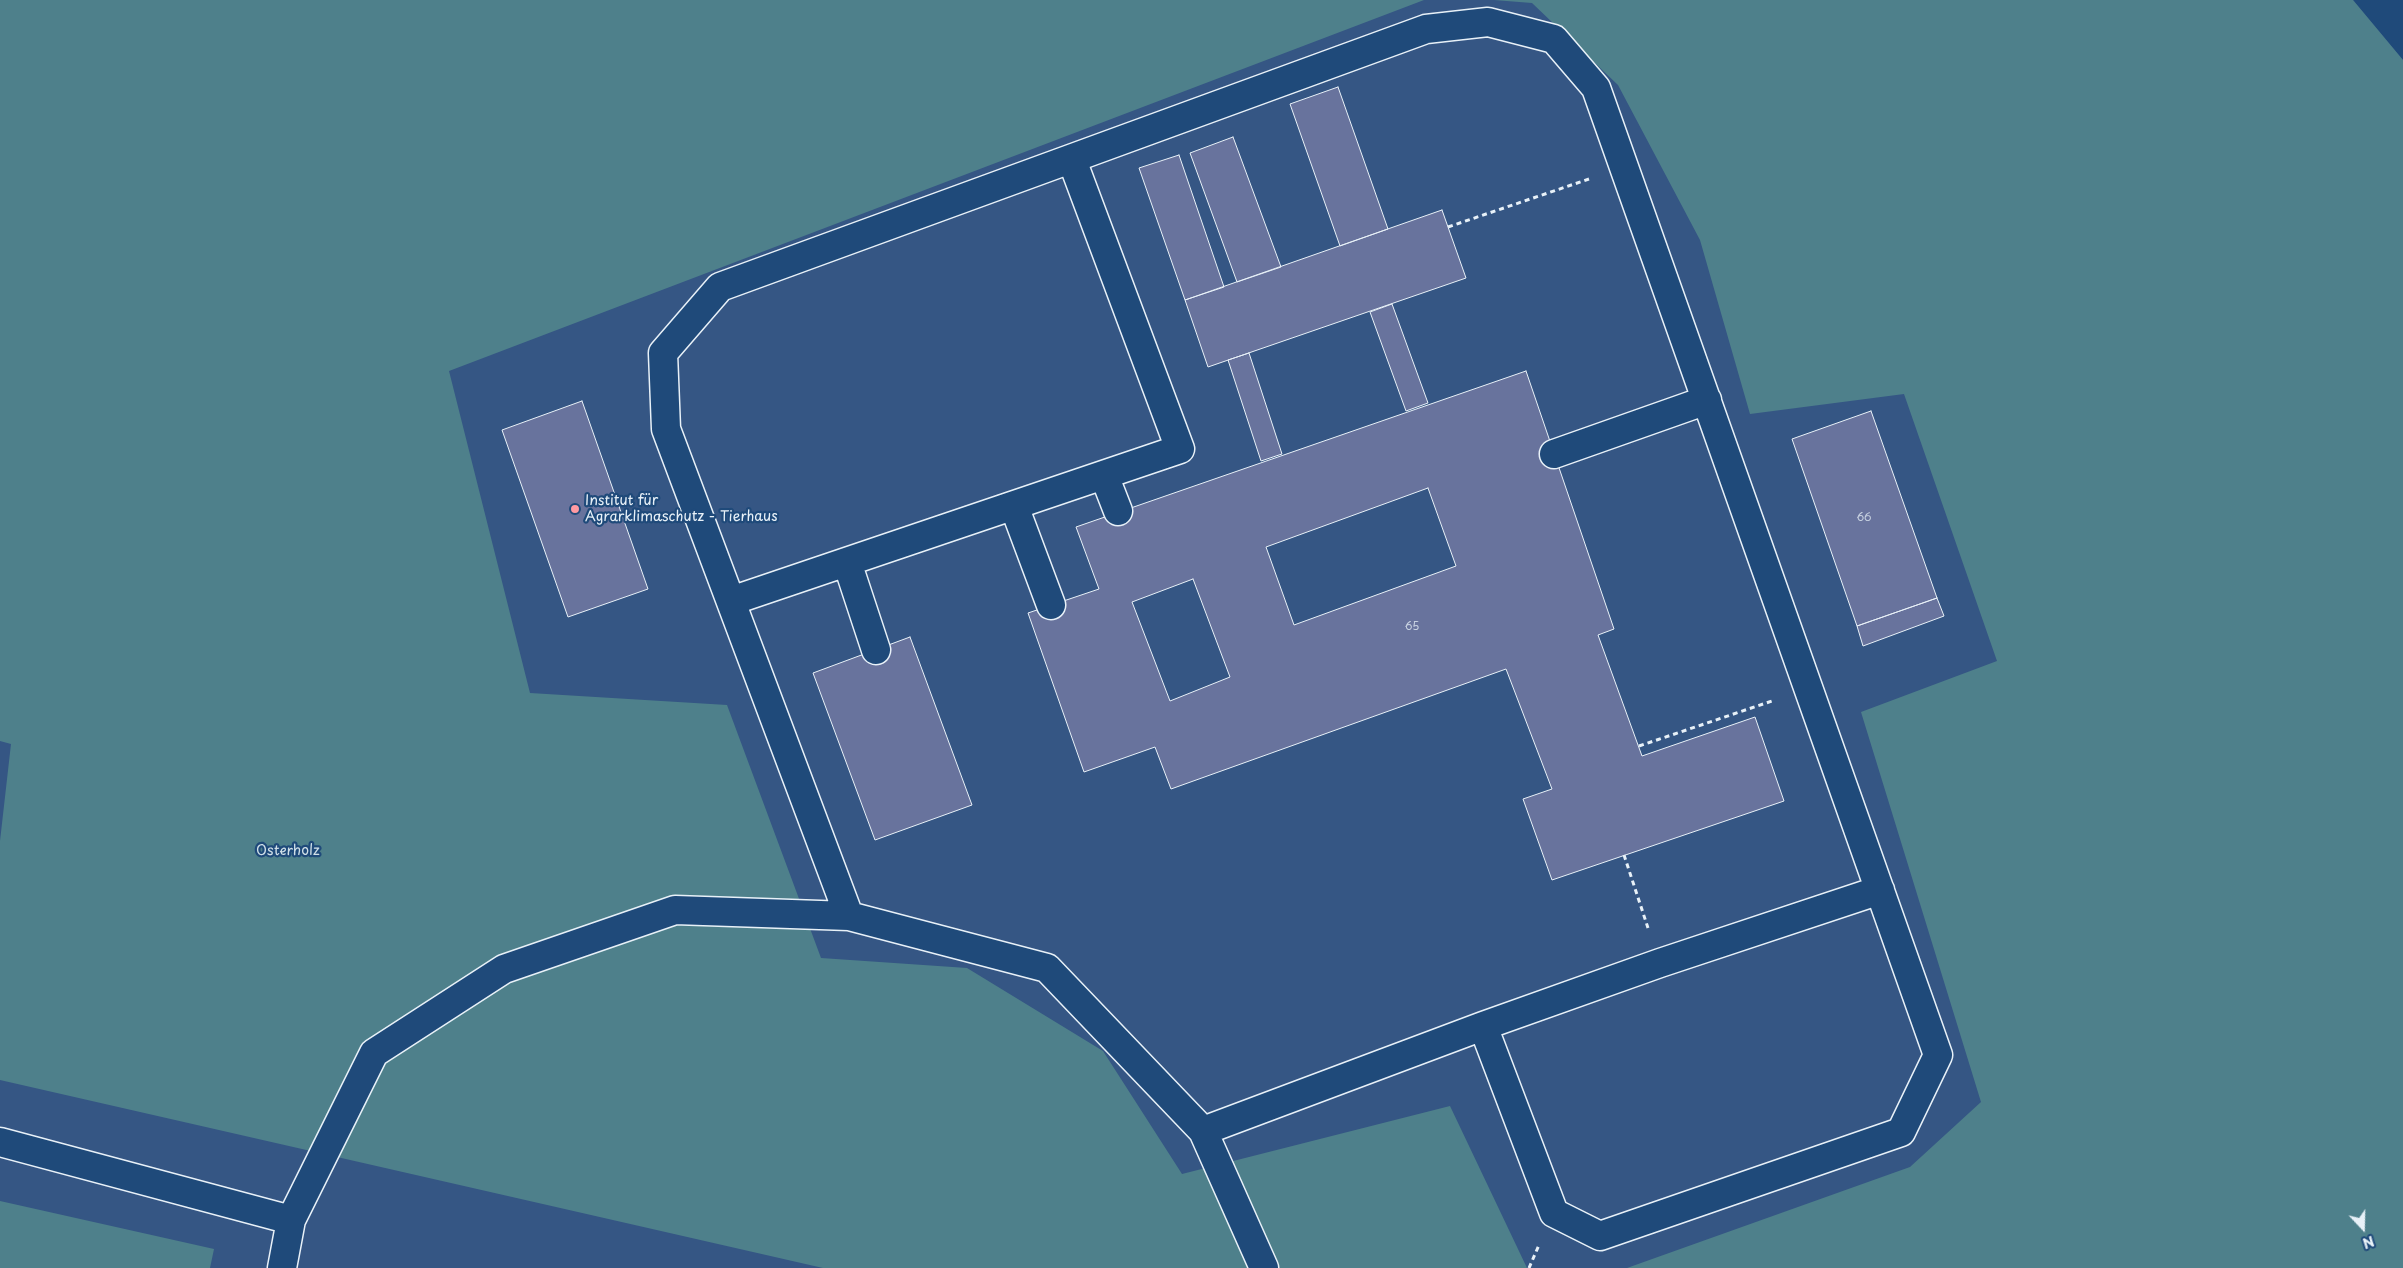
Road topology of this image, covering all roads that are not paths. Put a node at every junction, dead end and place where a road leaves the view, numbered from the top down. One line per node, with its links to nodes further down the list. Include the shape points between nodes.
1 (1072, 160): 2 (lane, via 1426,29 1488,22 1554,38 1596,88); 4 (lane, via 1180,449); 8 (lane, via 720,287 663,353 666,429)
2 (1707, 400): 3 (lane); 11 (lane)
3 (1554, 454)
4 (1104, 475): 5 (lane); 6 (lane)
5 (1014, 506): 7 (lane); 9 (lane)
6 (1118, 511)
7 (847, 562): 8 (lane); 10 (lane)
8 (731, 601): 12 (lane)
9 (1051, 605)
10 (876, 650)
11 (1880, 890): 13 (lane); 13 (lane, via 1938,1055 1901,1132 1609,1233 1600,1236 1554,1213)
12 (849, 916): 14 (lane, via 1047,968); 16 (lane, via 675,910 504,969 374,1053)
13 (1483, 1026): 14 (lane)
14 (1203, 1131): 18 (lane)
15 (0, 1142): 16 (lane)
16 (291, 1220): 17 (lane)
17 (282, 1268)
18 (1264, 1268)

